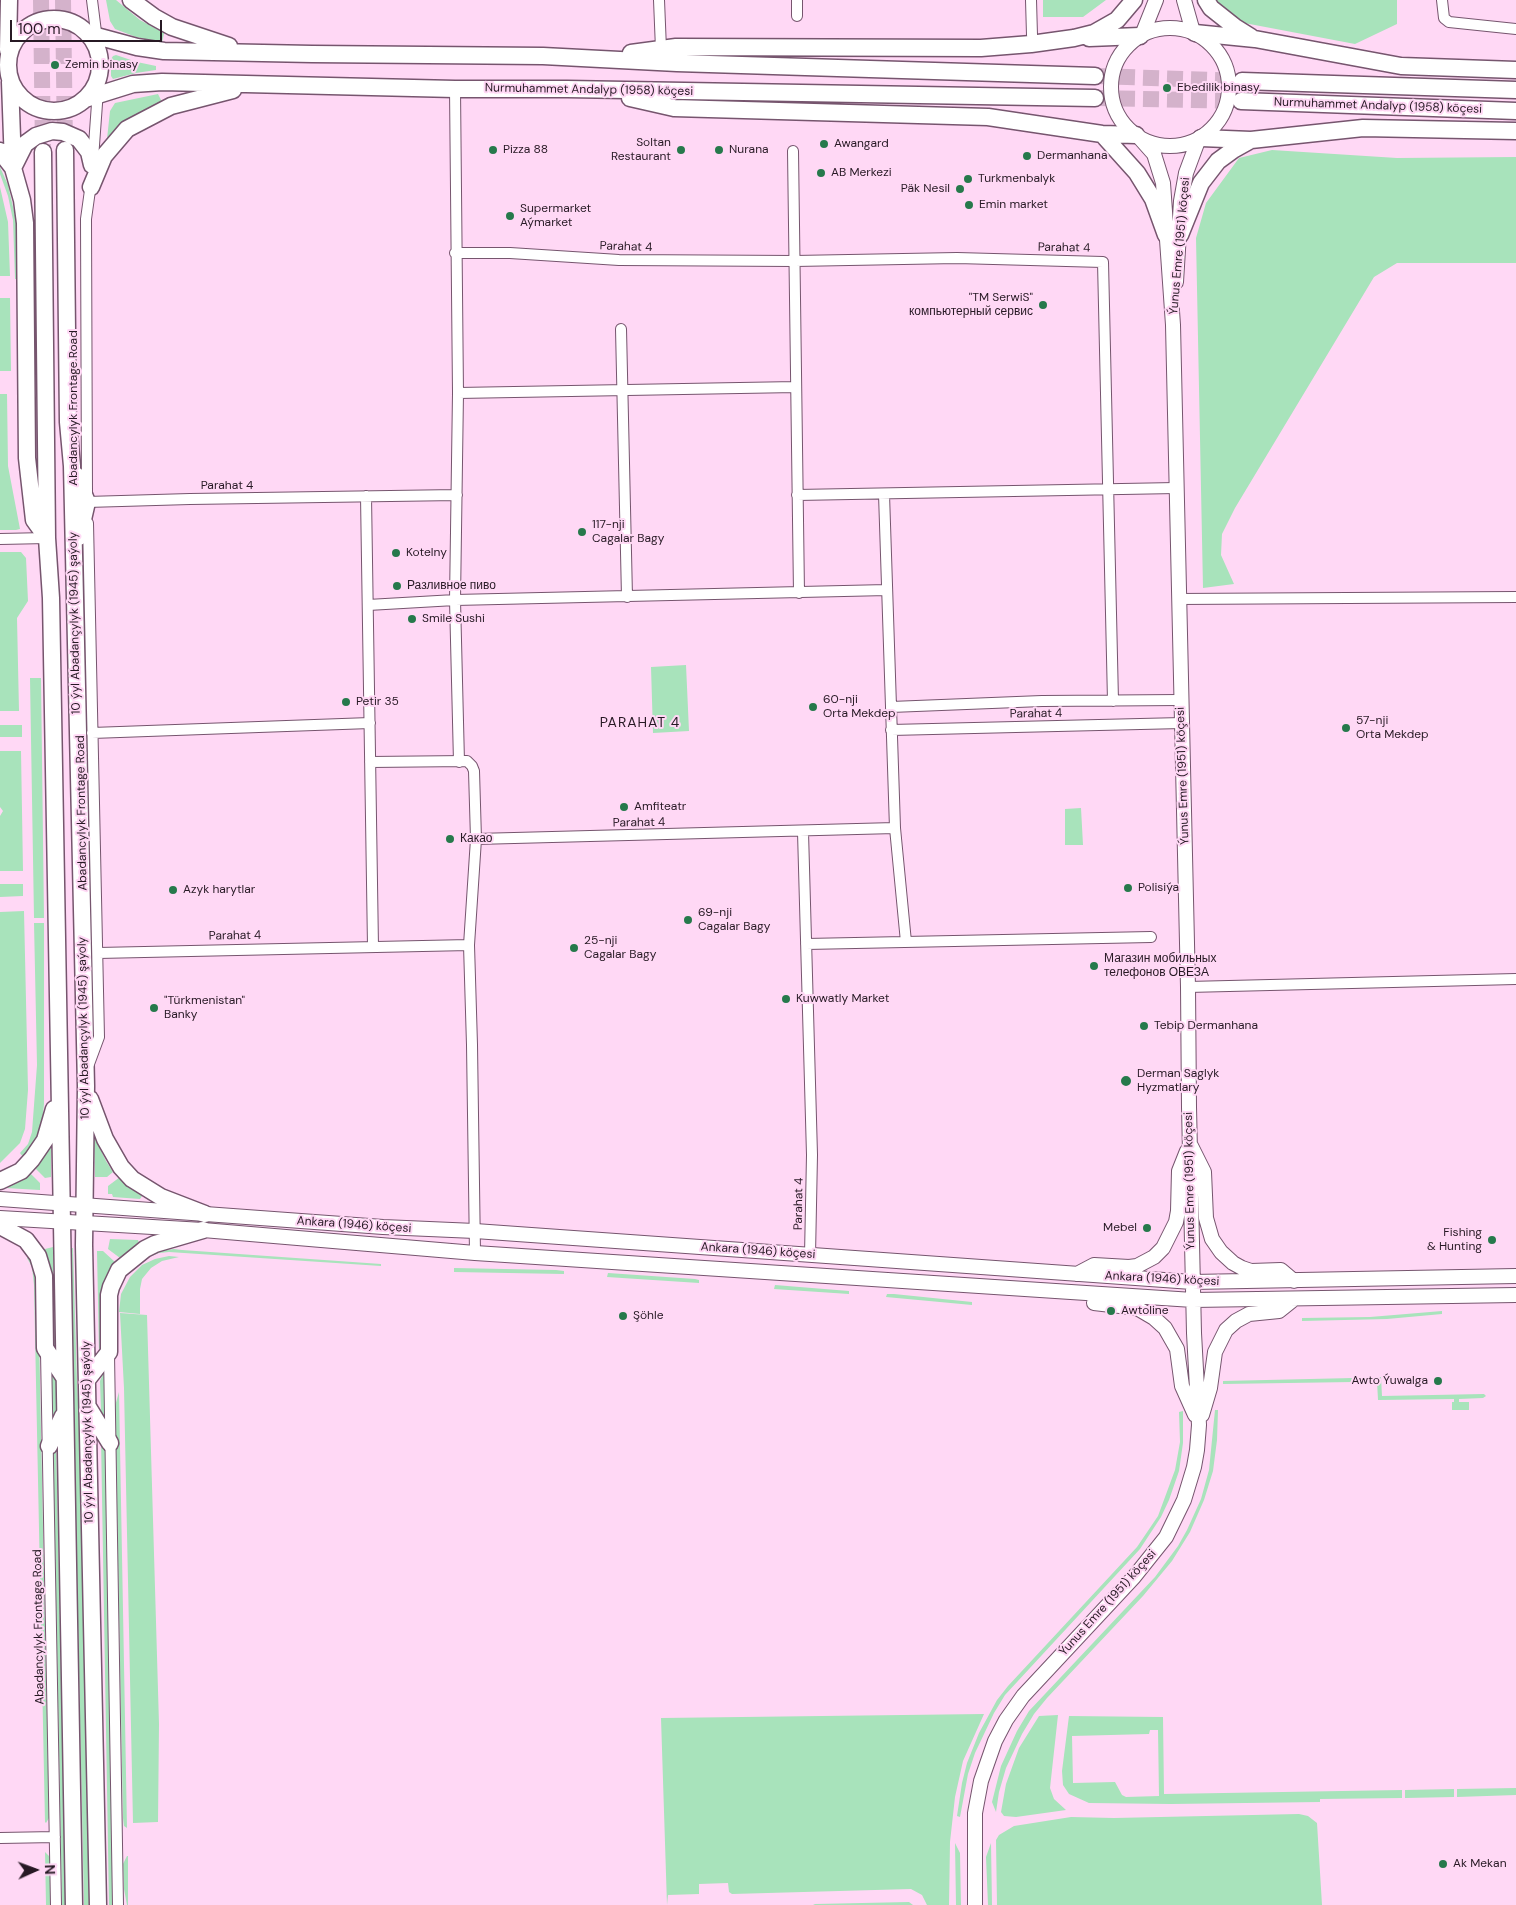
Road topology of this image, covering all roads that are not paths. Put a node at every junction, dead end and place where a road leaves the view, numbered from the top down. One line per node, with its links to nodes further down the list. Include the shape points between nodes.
1 (9, 0): 14 (main road)
2 (92, 0): 16 (street)
3 (131, 0): 22 (main road, via 172,27)
4 (659, 0): 21 (street)
5 (797, 0): 12 (street)
6 (1031, 0): 17 (street)
7 (1134, 0): 19 (main road, via 1117,20 1094,33)
8 (1156, 0): 18 (main road)
9 (1184, 0): 15 (main road)
10 (1206, 0): 20 (main road, via 1235,27)
11 (1442, 0): 13 (street, via 1444,18 1449,22)
12 (797, 16)
13 (1516, 28)
14 (11, 33): 16 (main road, via 36,21 57,18 78,25); 31 (main road, via 14,40 8,53 7,68)
15 (1194, 33): 18 (main road, via 1163,28); 20 (main road); 39 (main road, via 1210,43 1228,74 1229,92 1224,110 1215,126)
16 (93, 35): 22 (main road, via 164,51); 32 (main road, via 99,56 99,76)
17 (1032, 36)
18 (1141, 36): 19 (main road); 38 (main road, via 1120,57 1112,84 1114,104 1122,121)
19 (1074, 38): 21 (main road, via 981,48)
20 (1255, 39): 24 (main road, via 1401,66)
21 (661, 49): 23 (main road)
22 (253, 52): 23 (main road)
23 (594, 59): 25 (main road)
24 (1516, 70)
25 (1095, 76)
26 (1242, 81): 30 (main road, Nurmuhammet Andalyp (1958) köçesi)
27 (250, 85): 28 (main road, Nurmuhammet Andalyp (1958) köçesi); 32 (main road, Nurmuhammet Andalyp (1958) köçesi, via 133,84); 47 (main road, via 171,106 127,128 104,156)
28 (455, 89): 29 (main road, Nurmuhammet Andalyp (1958) köçesi); 49 (street)
29 (591, 90): 33 (main road, Nurmuhammet Andalyp (1958) köçesi); 37 (main road, via 674,108 988,117)
30 (1516, 90)
31 (11, 93): 32 (main road, via 43,110 58,111 72,108); 46 (main road)
32 (92, 97): 45 (street)
33 (1095, 98)
34 (1241, 101): 35 (main road, Nurmuhammet Andalyp (1958) köçesi)
35 (1516, 111)
36 (1516, 131): 40 (main road, via 1363,128)
37 (1102, 134): 38 (main road); 48 (main road, via 1145,186)
38 (1137, 135): 39 (main road, via 1168,145); 48 (main road, Ýunus Emre (1951) köçesi, via 1154,154)
39 (1200, 138): 40 (main road); 48 (main road, Ýunus Emre (1951) köçesi, via 1186,173)
40 (1251, 140): 48 (main road, via 1218,161)
41 (0, 150): 46 (main road)
42 (65, 150): 55 (main road, 10 ýyl Abadançylyk (1945) şaýoly, via 68,422)
43 (793, 150): 50 (street)
44 (43, 152): 63 (main road, 10 ýyl Abadançylyk (1945) şaýoly)
45 (92, 165): 46 (main road, via 90,152 79,139 52,131 25,144); 47 (street)
46 (14, 168): 63 (main road, via 25,223 27,458 34,520)
47 (90, 187): 62 (street, Abadancylyk Frontage Road, via 86,219)
48 (1173, 235): 56 (main road, Ýunus Emre (1951) köçesi)
49 (455, 253): 50 (street, Parahat 4, via 620,260); 54 (street)
50 (795, 261): 52 (street); 57 (street, Parahat 4, via 957,258 1103,262)
51 (621, 329): 53 (street)
52 (796, 387): 53 (street); 60 (street)
53 (622, 391): 54 (street); 68 (street)
54 (458, 393): 59 (street)
55 (72, 466): 62 (main road); 65 (main road, 10 ýyl Abadançylyk (1945) şaýoly)
56 (1176, 488): 57 (street); 70 (main road, Ýunus Emre (1951) köçesi)
57 (1109, 490): 58 (street); 74 (street)
58 (884, 494): 60 (street); 66 (street)
59 (457, 495): 61 (street, Parahat 4); 71 (street)
60 (797, 495): 67 (street)
61 (366, 496): 62 (street, Parahat 4); 72 (street)
62 (87, 502): 65 (main road); 79 (street, Abadancylyk Frontage Road)
63 (47, 538): 64 (street); 94 (main road, 10 ýyl Abadançylyk (1945) şaýoly, via 51,608)
64 (0, 539)
65 (73, 561): 93 (main road, 10 ýyl Abadançylyk (1945) şaýoly)
66 (887, 590): 67 (street); 75 (street)
67 (798, 593): 68 (street)
68 (627, 597): 71 (street)
69 (1516, 597): 70 (street)
70 (1178, 599): 73 (main road, Ýunus Emre (1951) köçesi)
71 (455, 600): 72 (street); 81 (street)
72 (368, 605): 77 (street)
73 (1181, 700): 74 (street, Parahat 4); 76 (main road, Ýunus Emre (1951) köçesi)
74 (1113, 701): 75 (street, Parahat 4)
75 (891, 707): 78 (street)
76 (1182, 722): 78 (street, Parahat 4); 92 (main road, Ýunus Emre (1951) köçesi)
77 (370, 723): 79 (street); 80 (street)
78 (891, 730): 82 (street)
79 (92, 733): 90 (street, Abadancylyk Frontage Road)
80 (370, 762): 81 (street); 89 (street)
81 (458, 762): 84 (street, via 470,763 474,771)
82 (895, 828): 83 (street, Parahat 4); 86 (street)
83 (803, 832): 84 (street, Parahat 4); 87 (street, Parahat 4)
84 (476, 839): 88 (street)
85 (1151, 937): 86 (street)
86 (906, 942): 87 (street)
87 (806, 944): 107 (street, Parahat 4, via 812,1155)
88 (469, 945): 89 (street, Parahat 4); 105 (street)
89 (373, 947): 90 (street, Parahat 4)
90 (98, 953): 93 (street, Abadancylyk Frontage Road, via 99,1037)
91 (1516, 979): 92 (street)
92 (1188, 987): 95 (main road, Ýunus Emre (1951) köçesi)
93 (85, 1080): 99 (main road, 10 ýyl Abadançylyk (1945) şaýoly); 102 (main road, via 105,1139 121,1167 132,1179)
94 (58, 1092): 96 (main road, via 45,1140 38,1152 21,1171); 98 (main road, 10 ýyl Abadançylyk (1945) şaýoly)
95 (1190, 1143): 108 (main road, via 1179,1171 1176,1222 1163,1248 1136,1266 1094,1266); 110 (main road, via 1204,1172 1206,1218 1212,1239 1221,1252 1242,1268 1251,1271 1281,1270); 111 (main road, Ýunus Emre (1951) köçesi)
96 (0, 1181)
97 (0, 1199): 98 (main road, Ankara (1946) köçesi)
98 (61, 1203): 99 (main road, Ankara (1946) köçesi); 101 (main road, 10 ýyl Abadançylyk (1945) şaýoly)
99 (85, 1204): 102 (main road, Ankara (1946) köçesi); 103 (main road, 10 ýyl Abadançylyk (1945) şaýoly)
100 (0, 1218): 101 (main road, Ankara (1946) köçesi)
101 (61, 1221): 103 (main road, Ankara (1946) köçesi); 118 (main road, 10 ýyl Abadançylyk (1945) şaýoly)
102 (204, 1222): 103 (main road, Ankara (1946) köçesi); 105 (main road, Ankara (1946) köçesi); 106 (main road, Ankara (1946) köçesi); 117 (main road, via 145,1248 119,1270 109,1295)
103 (85, 1223): 119 (main road, 10 ýyl Abadançylyk (1945) şaýoly)
104 (0, 1226): 116 (main road, via 26,1240 41,1263)
105 (475, 1231): 106 (street); 107 (main road, Ankara (1946) köçesi)
106 (474, 1253): 112 (main road, Ankara (1946) köçesi)
107 (810, 1255): 108 (main road, Ankara (1946) köçesi)
108 (1076, 1274): 111 (main road, Ankara (1946) köçesi)
109 (1516, 1276): 110 (main road, Ankara (1946) köçesi)
110 (1294, 1280): 111 (main road, Ankara (1946) köçesi)
111 (1192, 1282): 114 (main road, Ýunus Emre (1951) köçesi)
112 (1075, 1292): 114 (main road, Ankara (1946) köçesi); 122 (main road, via 1092,1303 1137,1308 1164,1328 1177,1350 1182,1386)
113 (1516, 1295): 115 (main road, Ankara (1946) köçesi)
114 (1193, 1300): 115 (main road, Ankara (1946) köçesi); 122 (main road, Ýunus Emre (1951) köçesi)
115 (1294, 1300): 122 (main road, via 1279,1311 1249,1314 1226,1330 1215,1352 1210,1388)
116 (46, 1348): 118 (main road); 124 (street, Abadancylyk Frontage Road)
117 (109, 1352): 119 (main road); 123 (street)
118 (64, 1377): 121 (main road, 10 ýyl Abadançylyk (1945) şaýoly)
119 (87, 1380): 120 (main road, 10 ýyl Abadançylyk (1945) şaýoly)
120 (88, 1407): 123 (main road); 129 (main road, 10 ýyl Abadançylyk (1945) şaýoly)
121 (65, 1411): 124 (main road); 128 (main road, 10 ýyl Abadançylyk (1945) şaýoly)
122 (1199, 1425): 131 (main road, Ýunus Emre (1951) köçesi, via 1190,1483 1166,1537 1134,1577 1023,1696 995,1740 975,1813)
123 (110, 1443): 130 (street)
124 (48, 1446): 125 (street, Abadancylyk Frontage Road)
125 (55, 1837): 126 (street); 127 (street, Abadancylyk Frontage Road)
126 (0, 1838)
127 (56, 1905)
128 (74, 1905)
129 (98, 1905)
130 (118, 1905)
131 (975, 1905)

